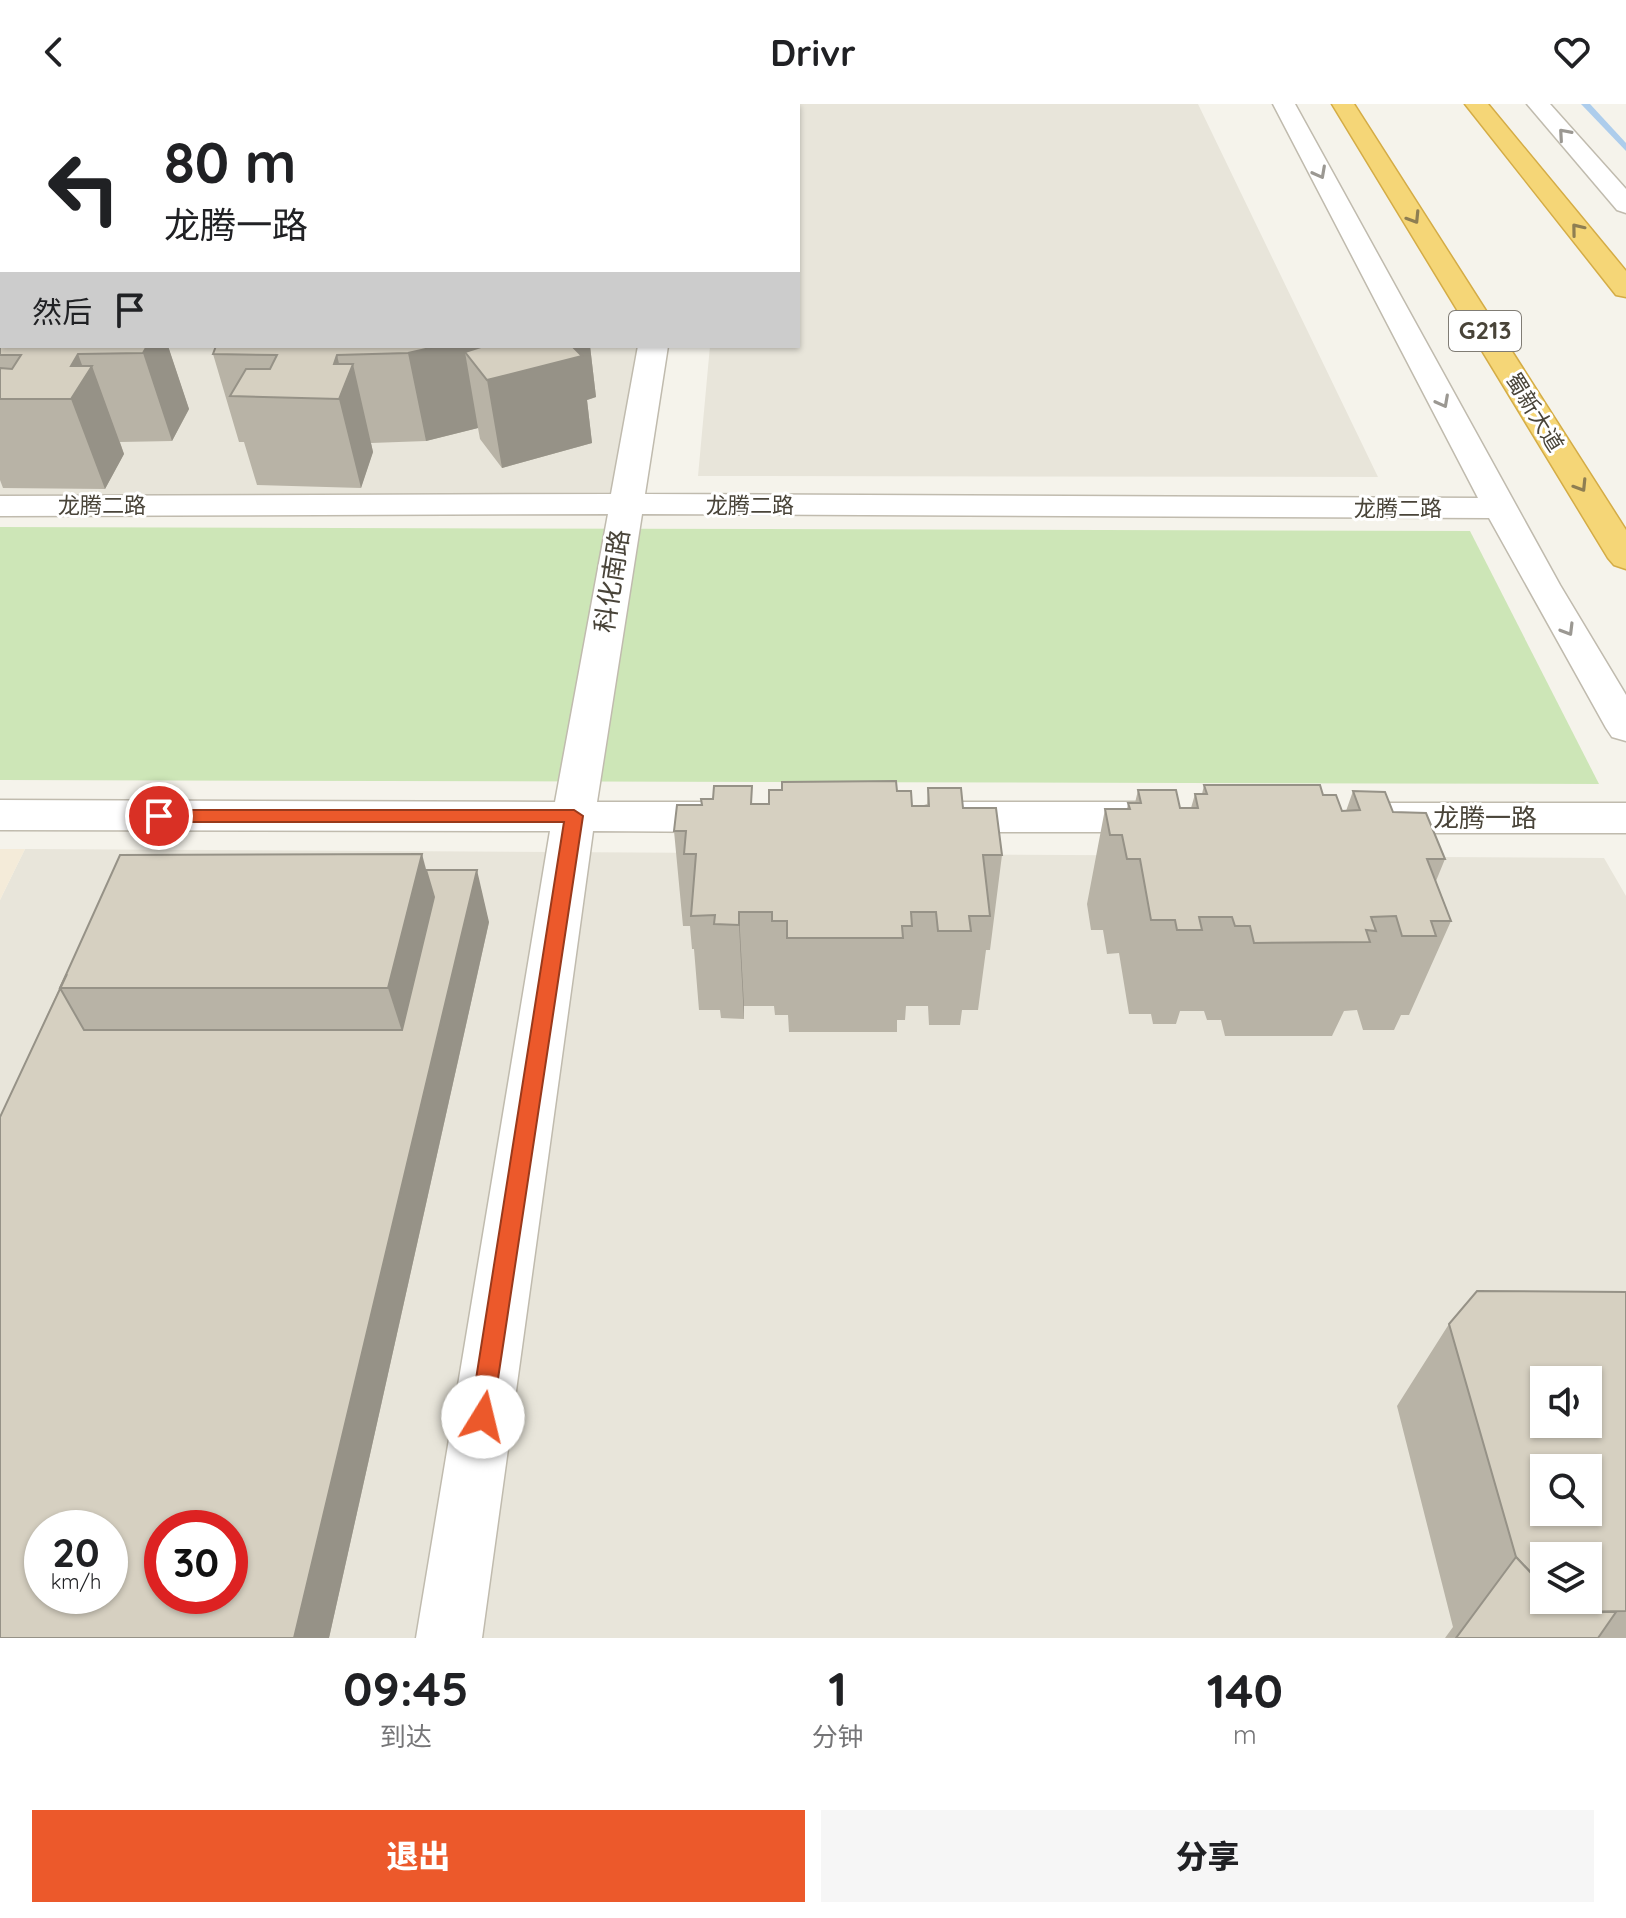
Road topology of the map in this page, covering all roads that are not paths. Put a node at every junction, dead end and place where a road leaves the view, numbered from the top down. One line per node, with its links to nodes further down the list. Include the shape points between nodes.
1 (1284, 104): 10 (street, one-way to 10)
2 (1343, 104): 11 (highway, 蜀新大道 / G213, one-way to 11)
3 (1476, 104): 6 (highway, one-way to 3)
4 (1538, 104): 5 (street, one-way to 4)
5 (1626, 205)
6 (1626, 289)
7 (653, 348): 8 (street, 科化南路)
8 (625, 504): 9 (street, 龙腾二路); 10 (street, 龙腾二路); 14 (street, 科化南路)
9 (0, 506)
10 (1501, 508): 12 (street, one-way to 12)
11 (1626, 558)
12 (1626, 728)
13 (0, 815): 14 (street)
14 (574, 816): 15 (street); 20 (street, 科化南路)
15 (765, 817)
16 (893, 817): 17 (street)
17 (1196, 817)
18 (1339, 817): 19 (street, 龙腾一路)
19 (1626, 818)
20 (449, 1638)

